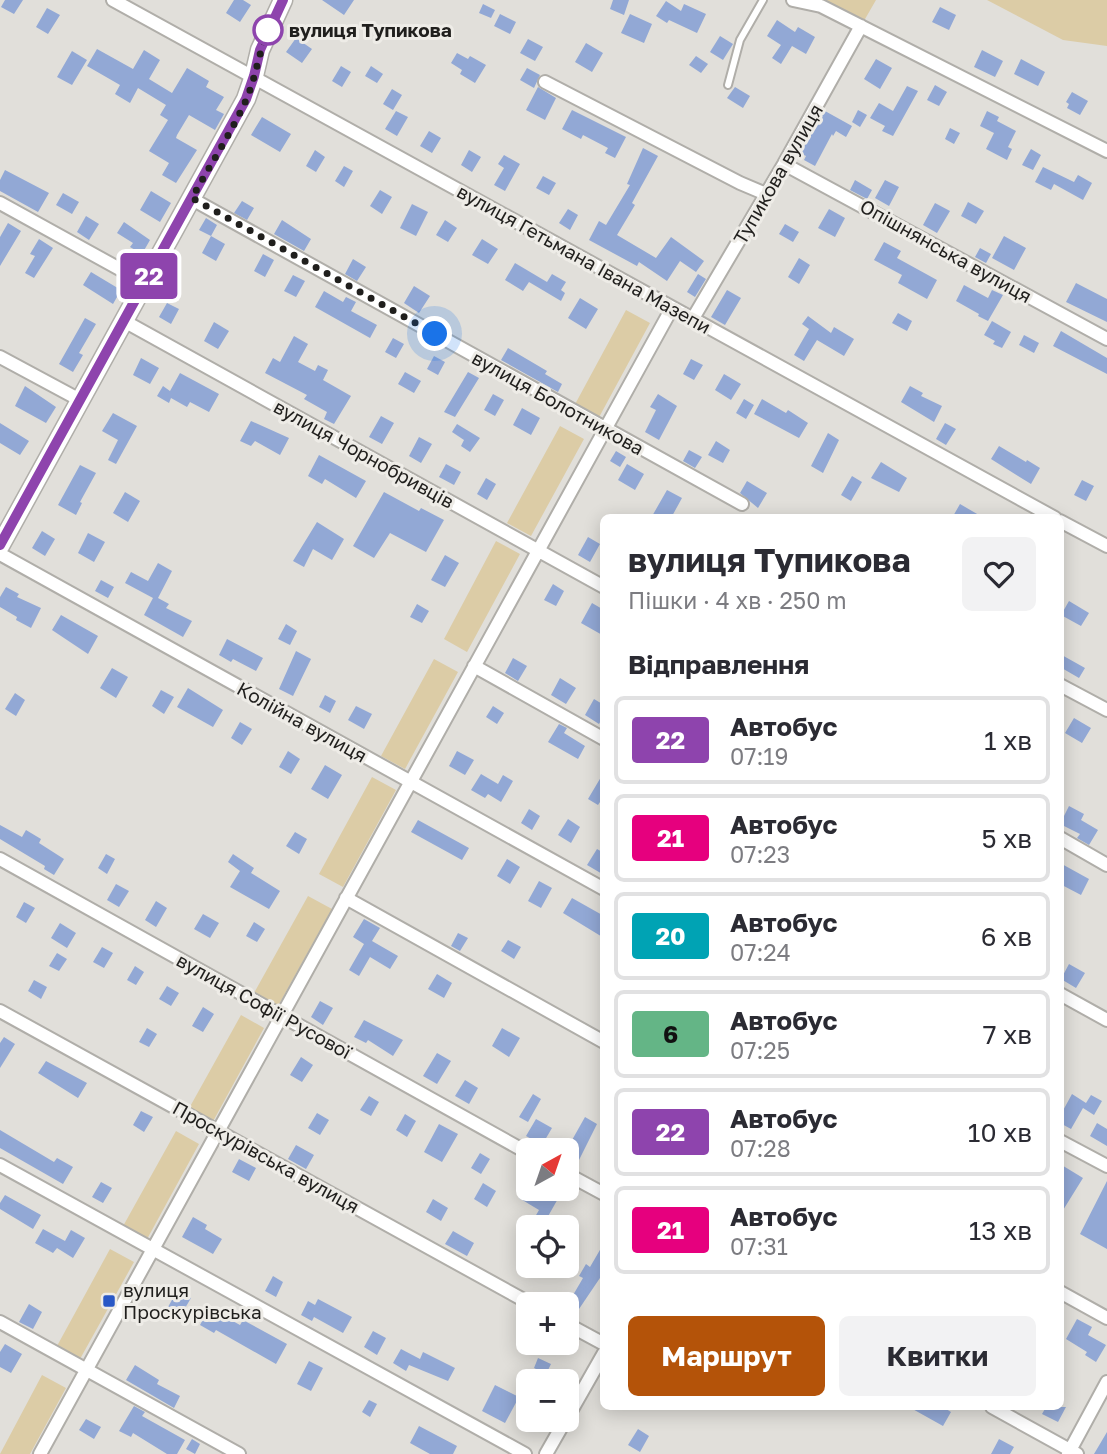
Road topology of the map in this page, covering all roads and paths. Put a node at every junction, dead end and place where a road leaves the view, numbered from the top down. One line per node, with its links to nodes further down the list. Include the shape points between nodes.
1 (113, 0): 7 (street, вулиця Гетьмана Івана Мазепи)
2 (283, 0): 7 (street, via 260,50)
3 (763, 0): 9 (lane, via 740,40)
4 (793, 0): 5 (street)
5 (823, 3): 6 (street)
6 (861, 26): 10 (street); 11 (street, Тупикова вулиця)
7 (254, 76): 13 (street); 16 (street, вулиця Гетьмана Івана Мазепи)
8 (545, 82): 12 (street)
9 (728, 85)
10 (1107, 151)
11 (784, 164): 12 (street, Тупикова вулиця); 19 (street, Опішнянська вулиця)
12 (766, 194): 17 (street, Тупикова вулиця)
13 (192, 198): 15 (street); 22 (street, вулиця Болотникова)
14 (0, 203): 15 (street)
15 (145, 283): 18 (street)
16 (672, 308): 17 (street, вулиця Гетьмана Івана Мазепи); 22 (street)
17 (692, 320): 24 (street, вулиця Гетьмана Івана Мазепи)
18 (124, 321): 21 (street); 28 (street, вулиця Чорнобривців)
19 (1107, 339)
20 (0, 357): 21 (street)
21 (80, 400): 26 (street)
22 (605, 429): 23 (street, вулиця Болотникова); 28 (street)
23 (742, 504)
24 (1044, 514)
25 (1064, 525): 27 (street, вулиця Гетьмана Івана Мазепи)
26 (0, 546)
27 (1107, 546)
28 (538, 551): 30 (street, вулиця Чорнобривців); 31 (street)
29 (0, 554): 35 (street, Колійна вулиця)
30 (600, 585)
31 (474, 666): 34 (street); 35 (street)
32 (1064, 687): 33 (street)
33 (1107, 710)
34 (600, 737)
35 (410, 782): 39 (street, Колійна вулиця); 40 (street)
36 (1064, 840): 38 (street)
37 (0, 859): 43 (street, вулиця Софії Русової)
38 (1107, 864)
39 (600, 887)
40 (346, 898): 43 (street); 45 (street)
41 (1064, 995): 44 (street)
42 (0, 1011): 46 (street, Проскурівська вулиця)
43 (281, 1016): 46 (street); 48 (street, вулиця Софії Русової)
44 (1107, 1020)
45 (600, 1040)
46 (218, 1131): 53 (street); 55 (street, Проскурівська вулиця)
47 (1064, 1143): 50 (street)
48 (516, 1146)
49 (0, 1165): 53 (street)
50 (1107, 1166)
51 (579, 1180): 52 (street)
52 (600, 1192)
53 (152, 1250): 61 (street); 69 (street)
54 (1064, 1295): 56 (street)
55 (516, 1296)
56 (1107, 1318)
57 (0, 1322): 61 (street)
58 (579, 1330): 59 (street)
59 (600, 1342)
60 (600, 1360): 63 (street)
61 (86, 1370): 67 (street); 68 (street)
62 (1107, 1382): 66 (street)
63 (579, 1398)
64 (997, 1410): 66 (street)
65 (560, 1432): 70 (street)
66 (1072, 1453)
67 (40, 1454)
68 (239, 1454)
69 (525, 1454)
70 (547, 1454)

